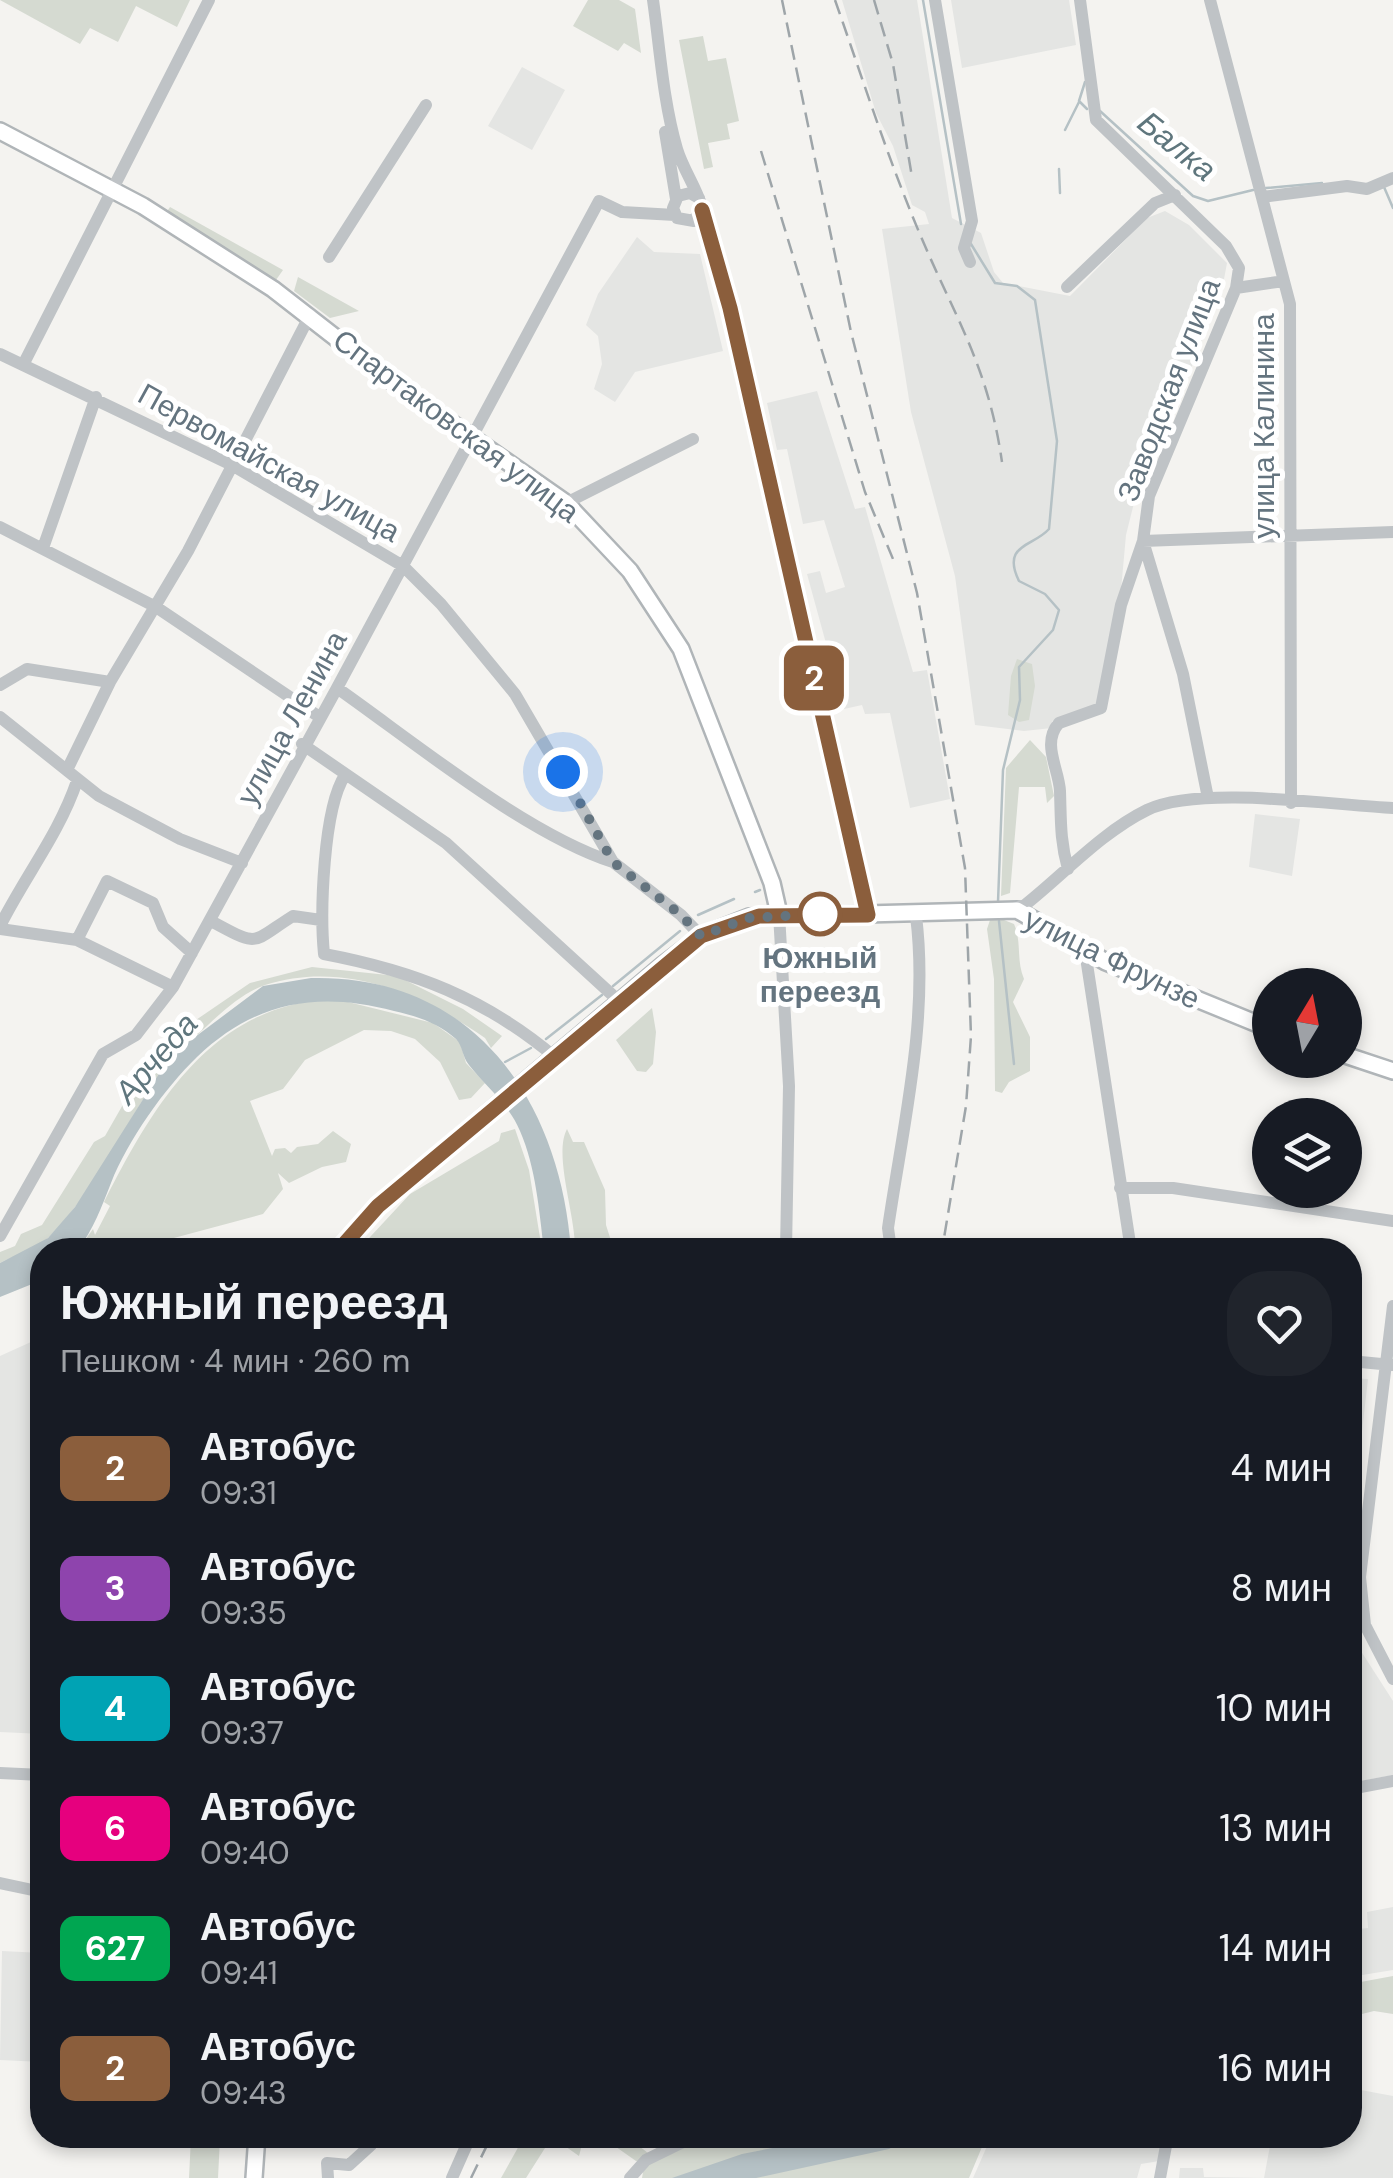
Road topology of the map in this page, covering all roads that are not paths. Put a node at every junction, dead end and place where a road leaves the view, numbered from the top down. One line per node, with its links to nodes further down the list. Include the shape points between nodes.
1 (209, 0): 9 (street)
2 (652, 0): 12 (street); 13 (street, via 676,146)
3 (935, 0): 17 (street, via 972,221 964,254)
4 (1080, 0): 10 (street, Заводская улица, via 1096,120)
5 (1210, 0): 11 (street, улица Калинина)
6 (426, 106): 16 (street)
7 (0, 131): 9 (main road, Спартаковская улица)
8 (1390, 178): 11 (street, via 1367,189)
9 (113, 189): 21 (main road, Спартаковская улица); 23 (street)
10 (1175, 196): 19 (street, via 1155,202); 20 (street, Заводская улица, via 1235,259)
11 (1262, 197): 18 (street, улица Калинина)
12 (676, 198): 13 (street, via 686,192); 14 (street)
13 (701, 204): 14 (street, via 698,218); 15 (street)
14 (681, 219): 15 (street); 25 (street, улица Ленина, via 622,212 599,201)
15 (714, 243): 52 (street)
16 (328, 257)
17 (970, 262)
18 (1284, 281): 20 (street); 31 (street, улица Калинина, via 1292,327)
19 (1067, 287)
20 (1236, 288): 32 (street, Заводская улица, via 1149,496)
21 (310, 315): 25 (main road, Спартаковская улица); 27 (street)
22 (0, 354): 23 (street, Первомайская улица)
23 (23, 365): 24 (street, Первомайская улица)
24 (96, 397): 27 (street, Первомайская улица); 33 (street)
25 (473, 435): 28 (main road, Спартаковская улица); 34 (street, улица Ленина)
26 (694, 440): 28 (street)
27 (232, 466): 34 (street, Первомайская улица); 35 (street)
28 (566, 503): 51 (main road, Спартаковская улица, via 630,570 681,650)
29 (0, 526): 33 (street)
30 (1393, 532): 31 (street)
31 (1290, 539): 32 (street); 45 (street, улица Калинина)
32 (1143, 540): 44 (street, Заводская улица, via 1183,674); 49 (street, via 1121,605 1101,708 1059,723 1051,737 1060,787 1058,837)
33 (43, 548): 35 (street)
34 (402, 566): 38 (street, улица Ленина); 47 (street, Первомайская улица, via 515,694)
35 (156, 607): 36 (street); 39 (street)
36 (110, 682): 37 (street, via 28,669); 42 (street)
37 (0, 686)
38 (337, 688): 39 (street, улица Ленина); 47 (street, via 524,816)
39 (318, 716): 41 (street, улица Ленина)
40 (0, 717): 42 (street)
41 (302, 744): 43 (street); 48 (street, улица Ленина)
42 (72, 775): 48 (street, via 169,834); 56 (street, via 49,845)
43 (344, 775): 54 (street, via 333,801); 62 (street, via 446,843)
44 (1208, 798): 45 (street); 49 (street, via 1148,810)
45 (1291, 803): 46 (street)
46 (1393, 808)
47 (613, 862): 57 (street, Первомайская улица)
48 (242, 863): 55 (street, улица Ленина)
49 (1068, 869): 50 (street)
50 (1011, 910): 53 (main road); 59 (main road, улица Фрунзе)
51 (779, 914): 52 (main road); 57 (main road, via 739,920); 71 (street, via 789,1086)
52 (868, 915): 53 (main road)
53 (916, 916): 72 (street, via 922,963)
54 (321, 920): 55 (street, via 293,916 270,936 252,940); 65 (street, via 324,954 442,986 504,1014)
55 (211, 921): 60 (street, улица Ленина)
56 (0, 928): 58 (street)
57 (701, 936): 62 (main road)
58 (77, 940): 60 (street, via 106,881 153,903 163,927); 61 (street)
59 (1086, 951): 63 (main road, улица Фрунзе); 67 (street)
60 (192, 953): 61 (street, улица Ленина)
61 (173, 986): 69 (street, улица Ленина, via 136,1035 103,1054)
62 (620, 1002): 65 (main road)
63 (1252, 1021)
64 (1362, 1061): 66 (main road)
65 (550, 1063): 70 (main road, via 378,1206)
66 (1393, 1071)
67 (1120, 1188): 68 (street, via 1173,1188); 73 (street)
68 (1393, 1221)
69 (0, 1236)
70 (350, 1238)
71 (786, 1238)
72 (889, 1238)
73 (1129, 1238)
74 (1393, 1306): 76 (street)
75 (1362, 1362): 76 (street)
76 (1389, 1364): 77 (street)
77 (1362, 1551)
78 (1362, 1612): 79 (street)
79 (1393, 1679)
80 (0, 1773): 81 (street)
81 (30, 1774)
82 (1393, 1782): 83 (street)
83 (1362, 1787)
84 (0, 1883): 85 (street)
85 (30, 1889)
86 (255, 2148): 91 (main road)
87 (369, 2148): 92 (street, via 349,2166 328,2164)
88 (465, 2148): 93 (street)
89 (670, 2148): 94 (street)
90 (1166, 2148): 95 (street)
91 (254, 2178)
92 (328, 2178)
93 (452, 2178)
94 (630, 2178)
95 (1160, 2178)

